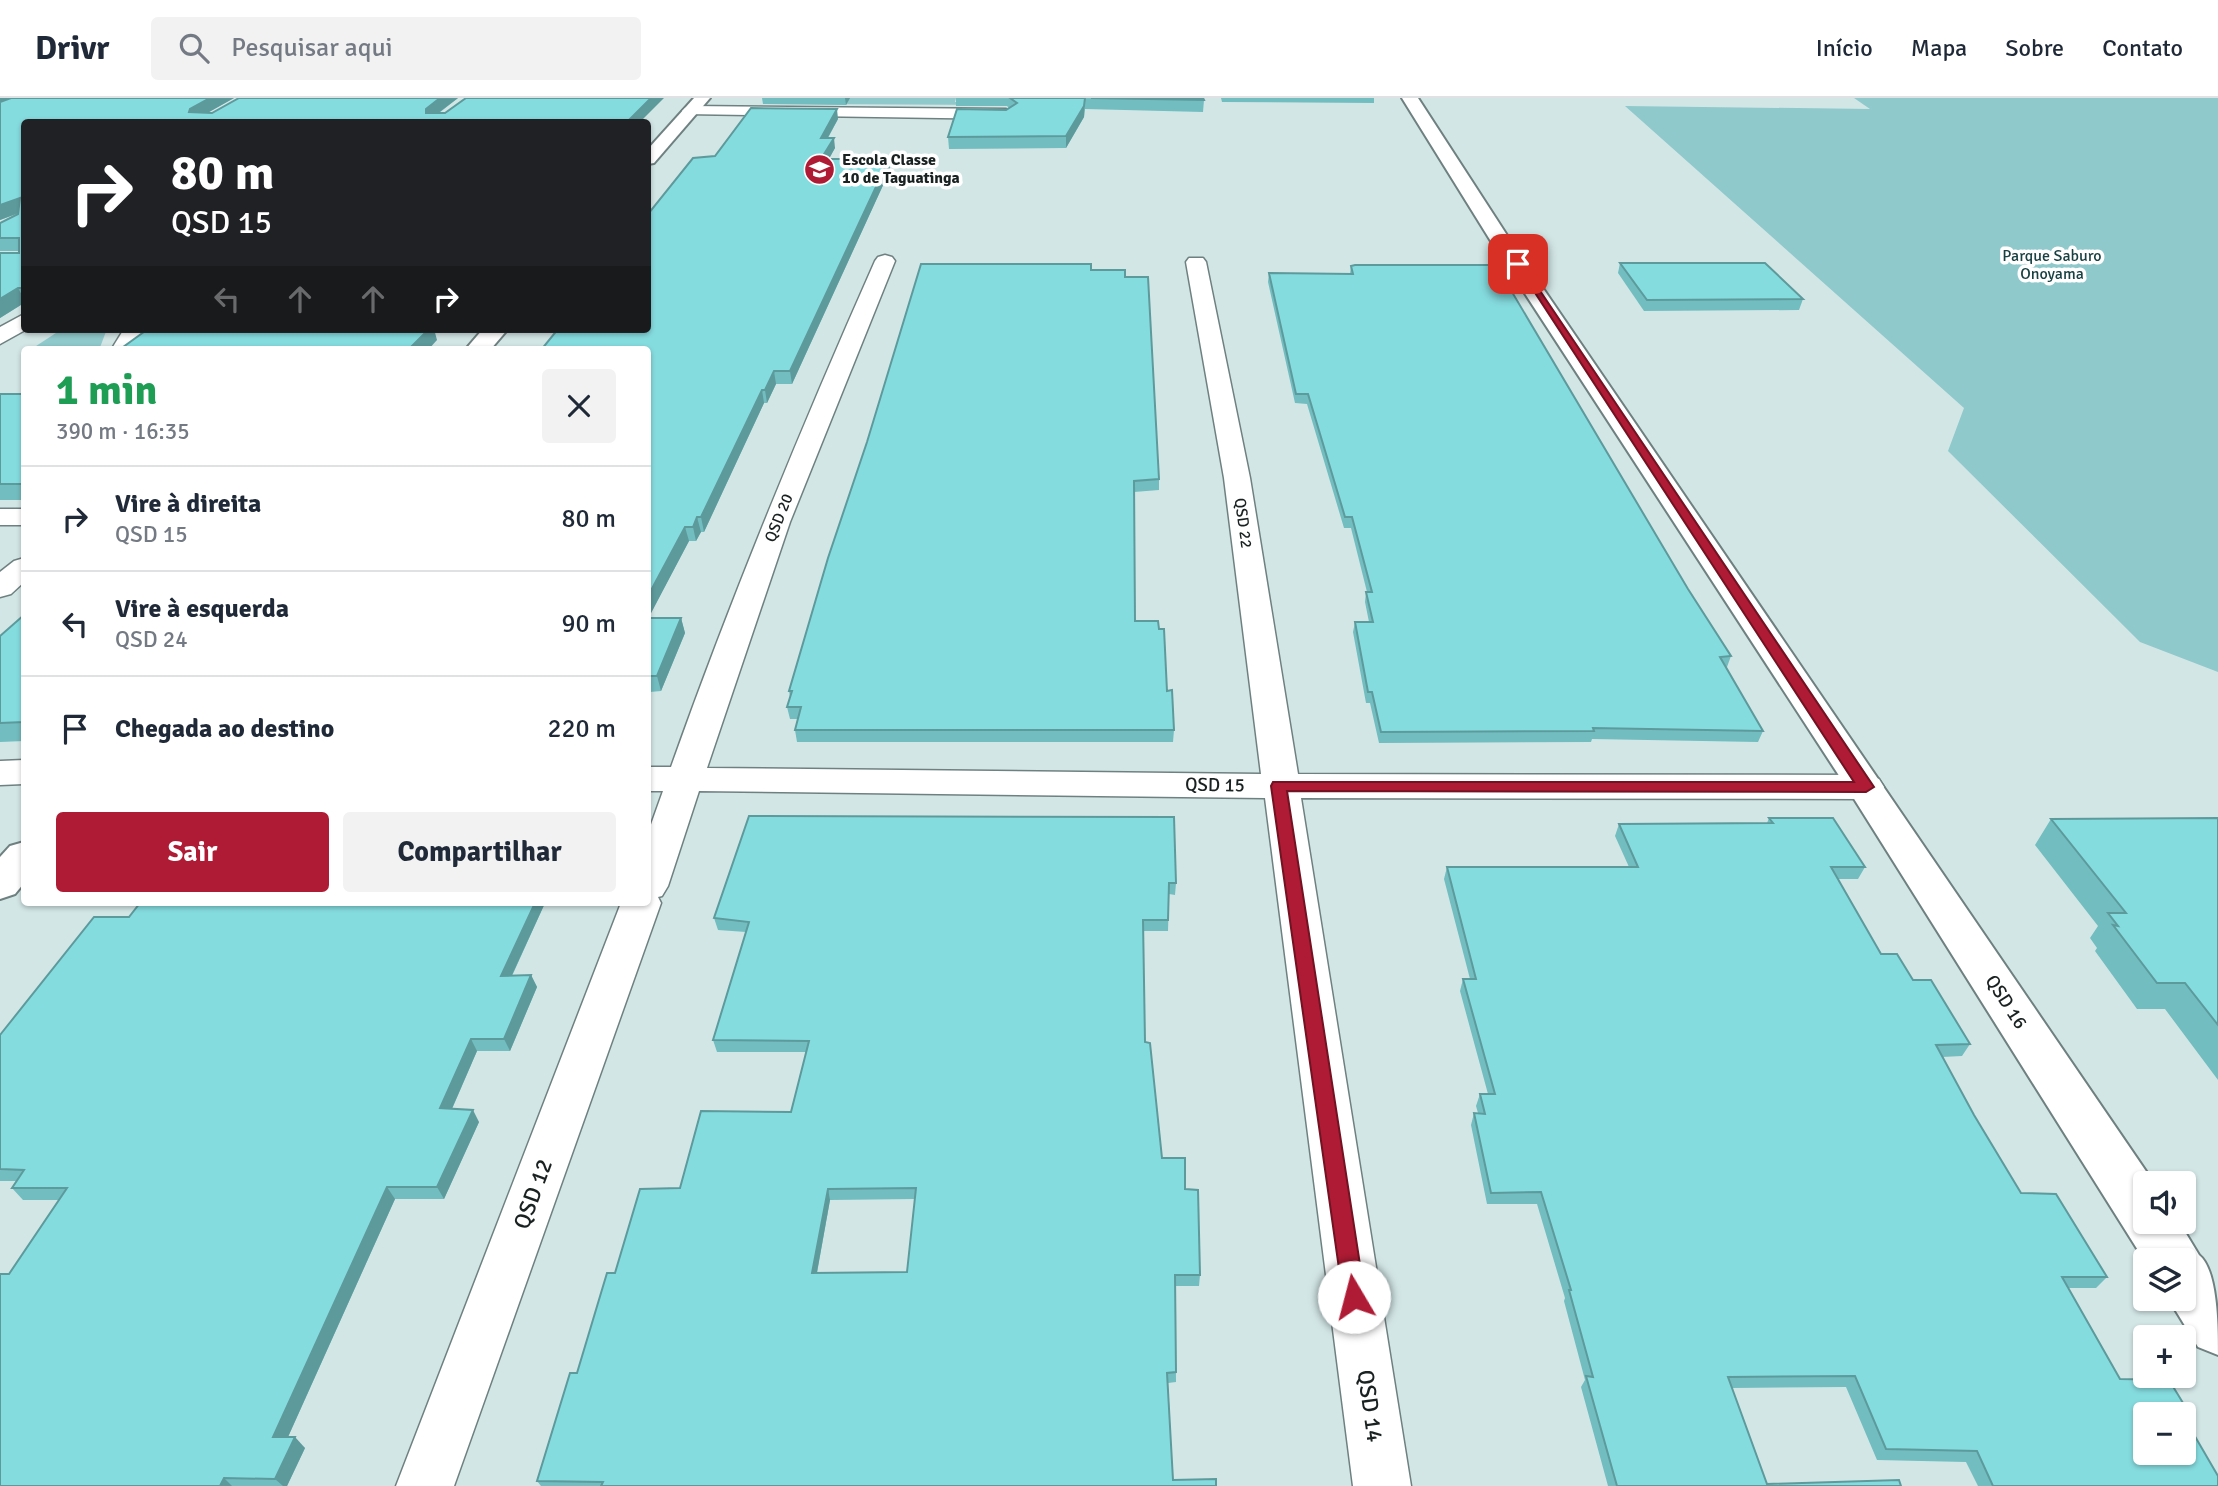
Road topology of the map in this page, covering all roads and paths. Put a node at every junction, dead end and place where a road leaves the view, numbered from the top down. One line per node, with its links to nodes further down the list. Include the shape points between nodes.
1 (702, 98): 3 (street)
2 (1410, 98): 23 (street, QSD 16)
3 (690, 111): 4 (street); 5 (street)
4 (1007, 114)
5 (651, 156)
6 (885, 261): 21 (street, QSD 20, via 743,610)
7 (1196, 262): 22 (street, QSD 22, via 1237,478)
8 (0, 316): 9 (street)
9 (21, 318)
10 (21, 320): 12 (street)
11 (492, 333): 13 (street)
12 (0, 337)
13 (481, 346)
14 (0, 517): 15 (street)
15 (21, 517)
16 (21, 570): 17 (street)
17 (0, 589)
18 (21, 772): 19 (street)
19 (0, 773)
20 (651, 779): 21 (street, QSD 15)
21 (687, 780): 22 (street, QSD 15); 25 (street)
22 (1279, 786): 23 (street, QSD 15); 32 (street, QSD 14)
23 (1866, 787): 28 (street, QSD 16)
24 (21, 860): 26 (street)
25 (651, 878)
26 (0, 884)
27 (640, 906): 31 (street, QSD 12)
28 (2133, 1196)
29 (2196, 1294): 30 (street)
30 (2218, 1328)
31 (425, 1486)
32 (1382, 1486)

